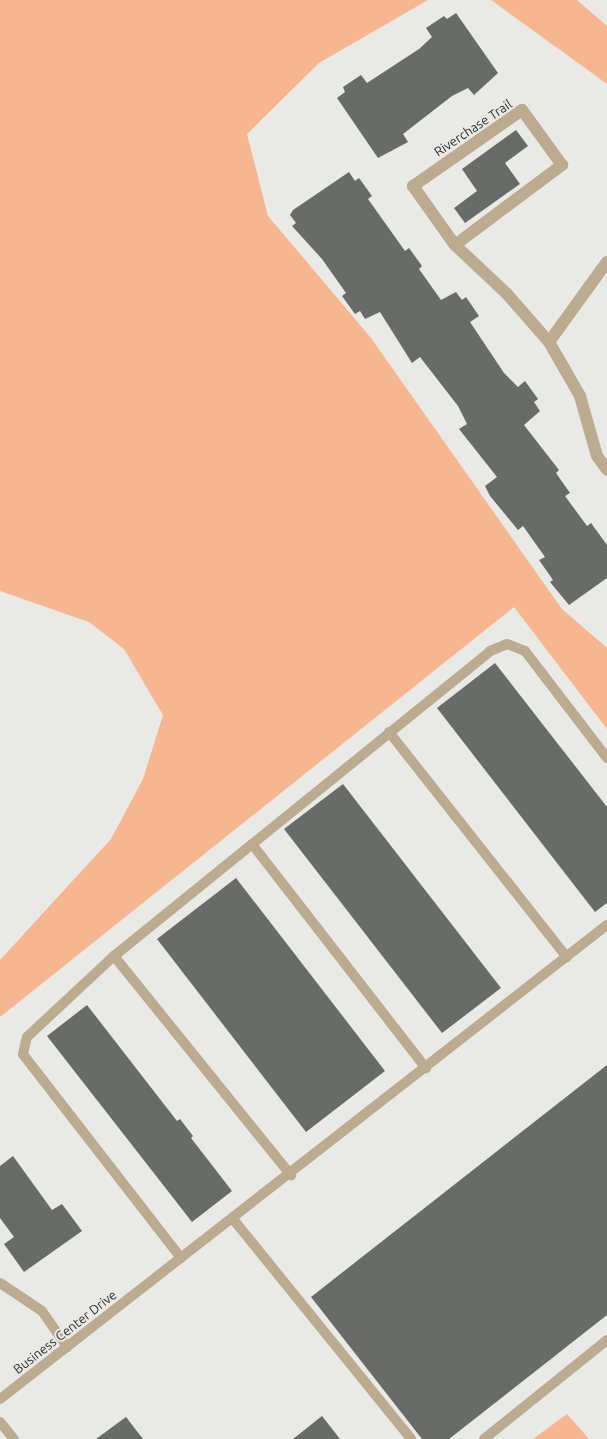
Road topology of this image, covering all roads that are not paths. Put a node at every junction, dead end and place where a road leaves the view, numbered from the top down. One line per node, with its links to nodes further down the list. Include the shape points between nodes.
1 (455, 245): 1 (street, Riverchase Trail, via 562,165 522,110 413,186); 3 (street, Riverchase Trail, via 507,294)
2 (607, 262): 3 (street)
3 (549, 342): 4 (street, Riverchase Trail, via 580,396 597,456)
4 (607, 470)
5 (389, 732): 6 (lane, via 490,651 508,644 525,650); 7 (lane); 10 (lane)
6 (607, 758)
7 (252, 844): 9 (lane); 11 (lane)
8 (607, 925): 10 (lane, Business Center Drive)
9 (114, 956): 12 (lane); 14 (lane, via 27,1037 23,1054)
10 (566, 957): 11 (lane, Business Center Drive)
11 (426, 1068): 12 (lane, Business Center Drive)
12 (291, 1175): 13 (lane, Business Center Drive)
13 (233, 1219): 14 (lane, Business Center Drive); 21 (lane)
14 (181, 1258): 17 (lane, Business Center Drive)
15 (0, 1283): 17 (lane, via 42,1311)
16 (607, 1340): 22 (lane)
17 (67, 1347): 18 (lane, Business Center Drive)
18 (0, 1399)
19 (0, 1422): 20 (lane)
20 (14, 1439)
21 (411, 1439)
22 (484, 1439)

